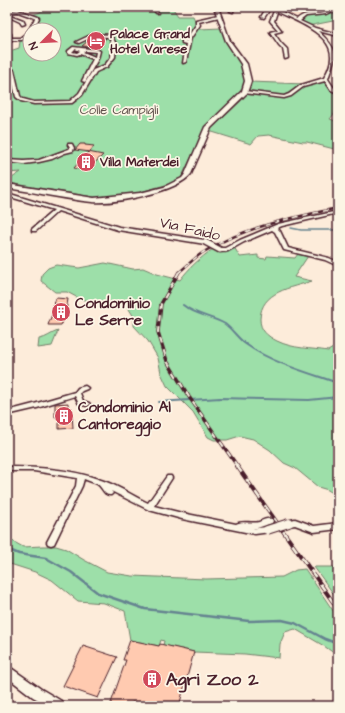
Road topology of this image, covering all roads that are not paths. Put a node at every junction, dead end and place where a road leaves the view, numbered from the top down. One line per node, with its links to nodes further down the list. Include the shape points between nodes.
1 (154, 7): 7 (street)
2 (216, 7): 9 (street)
3 (269, 7): 5 (street); 10 (street)
4 (338, 7): 11 (street, via 326,13 305,15)
5 (276, 11): 11 (street); 22 (street, via 272,21 280,31 272,32 285,49)
6 (7, 12): 13 (street, via 18,11 37,18)
7 (157, 12)
8 (7, 15): 12 (street)
9 (218, 16): 20 (street, via 198,20 197,28); 26 (street, via 228,40 244,64 248,81)
10 (263, 17)
11 (298, 21): 14 (street)
12 (22, 22)
13 (35, 22)
14 (314, 29): 16 (street); 25 (street, via 332,49 333,57)
15 (9, 34): 18 (street, via 9,39)
16 (338, 35)
17 (166, 36): 20 (street, via 184,37 184,42)
18 (22, 38)
19 (78, 42): 28 (street, via 93,35 110,36 115,52 110,62 94,71)
20 (188, 43): 23 (street)
21 (96, 58): 21 (street, via 98,51 81,51); 28 (street)
22 (286, 58)
23 (184, 62)
24 (7, 69): 28 (street, via 12,70 18,97 22,100 34,103 66,103)
25 (326, 80): 26 (street, via 302,86 284,97); 27 (street, via 332,89)
26 (245, 92): 31 (street, via 208,127 184,180 166,188 140,195 94,200)
27 (338, 92)
28 (76, 99)
29 (70, 145): 30 (street, via 71,150 42,160)
30 (7, 162)
31 (7, 186)
32 (7, 194): 33 (street, Via Faido)
33 (57, 210): 35 (street, Via Faido, bridge, via 118,228 205,242 220,250 226,250); 36 (street)
34 (338, 212): 35 (street, Via Faido)
35 (273, 228): 37 (street, via 286,249)
36 (34, 230)
37 (338, 264)
38 (85, 388): 39 (street)
39 (77, 393): 40 (street, via 81,403); 41 (street)
40 (87, 404)
41 (7, 412)
42 (7, 469): 43 (street, via 34,469)
43 (81, 476): 45 (street); 51 (street, via 79,486)
44 (168, 478): 47 (street)
45 (100, 482): 46 (street); 47 (street)
46 (110, 493)
47 (149, 507): 50 (street, via 254,531)
48 (269, 521): 50 (street)
49 (338, 526): 50 (street, bridge, via 314,529 310,524 295,522)
50 (264, 528)
51 (51, 542)
52 (7, 672): 53 (street)
53 (59, 706)

